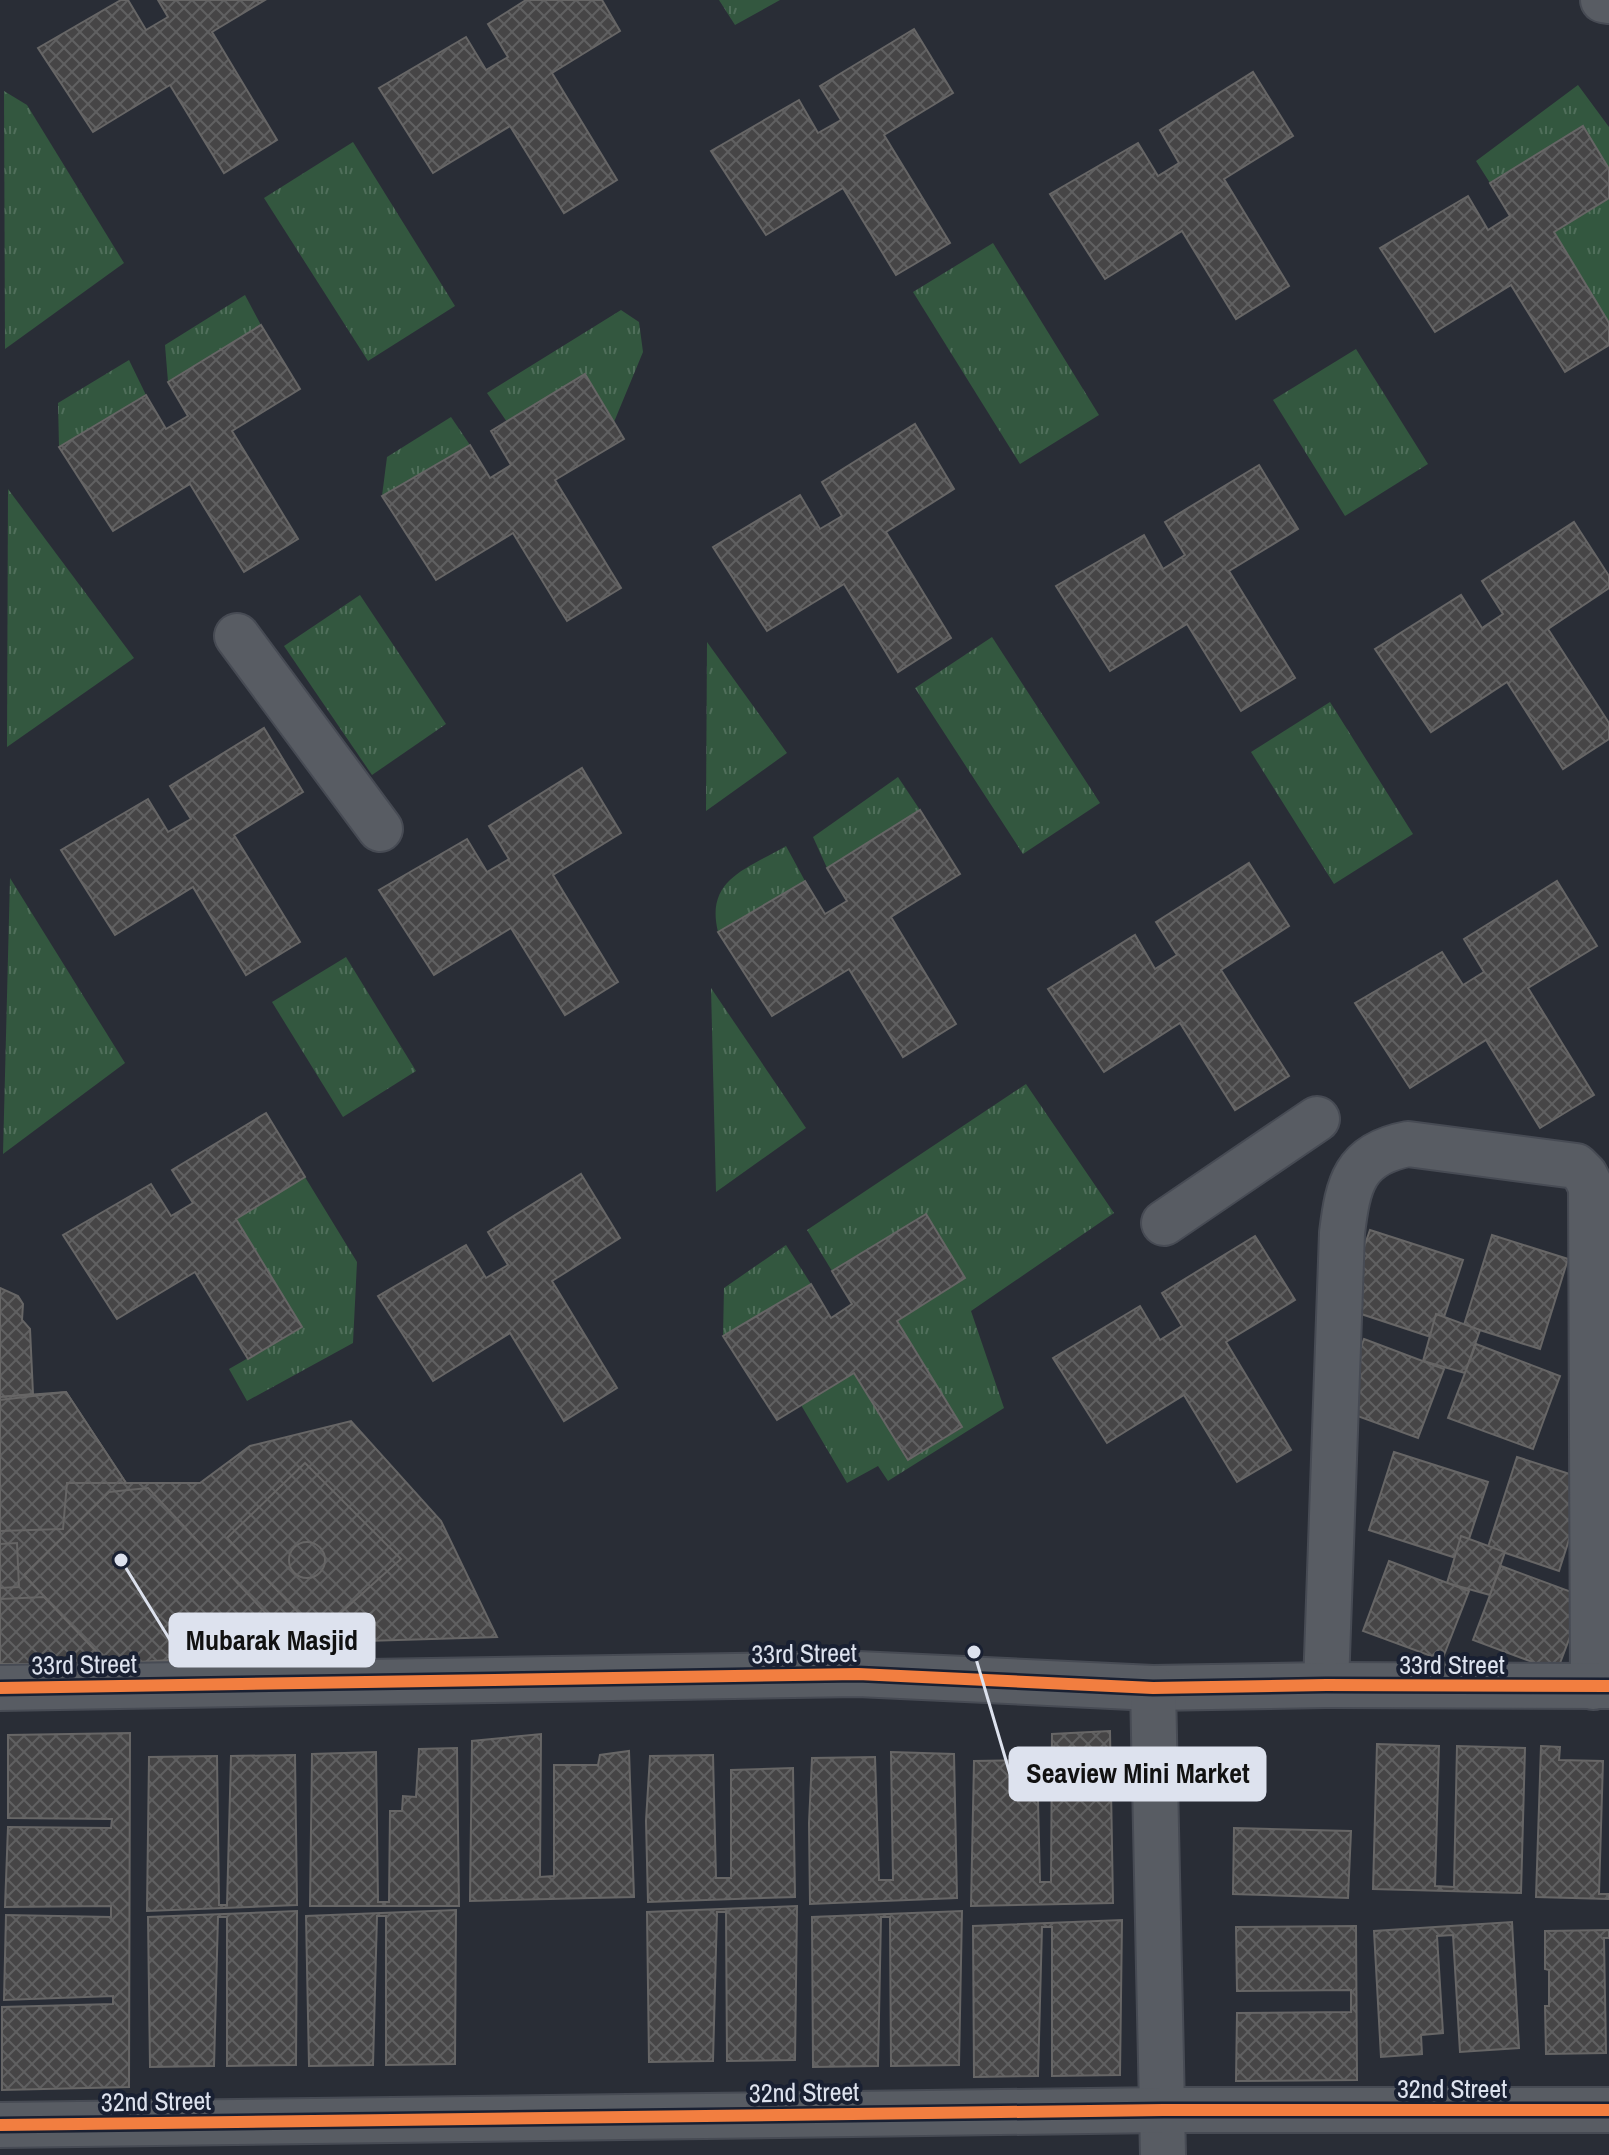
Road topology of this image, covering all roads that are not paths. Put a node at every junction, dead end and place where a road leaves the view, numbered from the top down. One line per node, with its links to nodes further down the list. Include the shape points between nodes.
1 (237, 636): 2 (street)
2 (380, 829)
3 (1317, 1119): 4 (street)
4 (1164, 1223)
5 (1326, 1685): 6 (street, 33rd Street); 6 (street, via 1346,1198 1370,1156 1408,1144 1576,1166 1591,1187); 8 (street, 33rd Street)
6 (1601, 1686)
7 (0, 1688): 8 (street, 33rd Street, via 858,1674)
8 (1153, 1688): 9 (street)
9 (1163, 2110): 10 (street, 32nd Street); 11 (street, 32nd Street); 12 (street)
10 (1609, 2110)
11 (0, 2125)
12 (1163, 2155)

